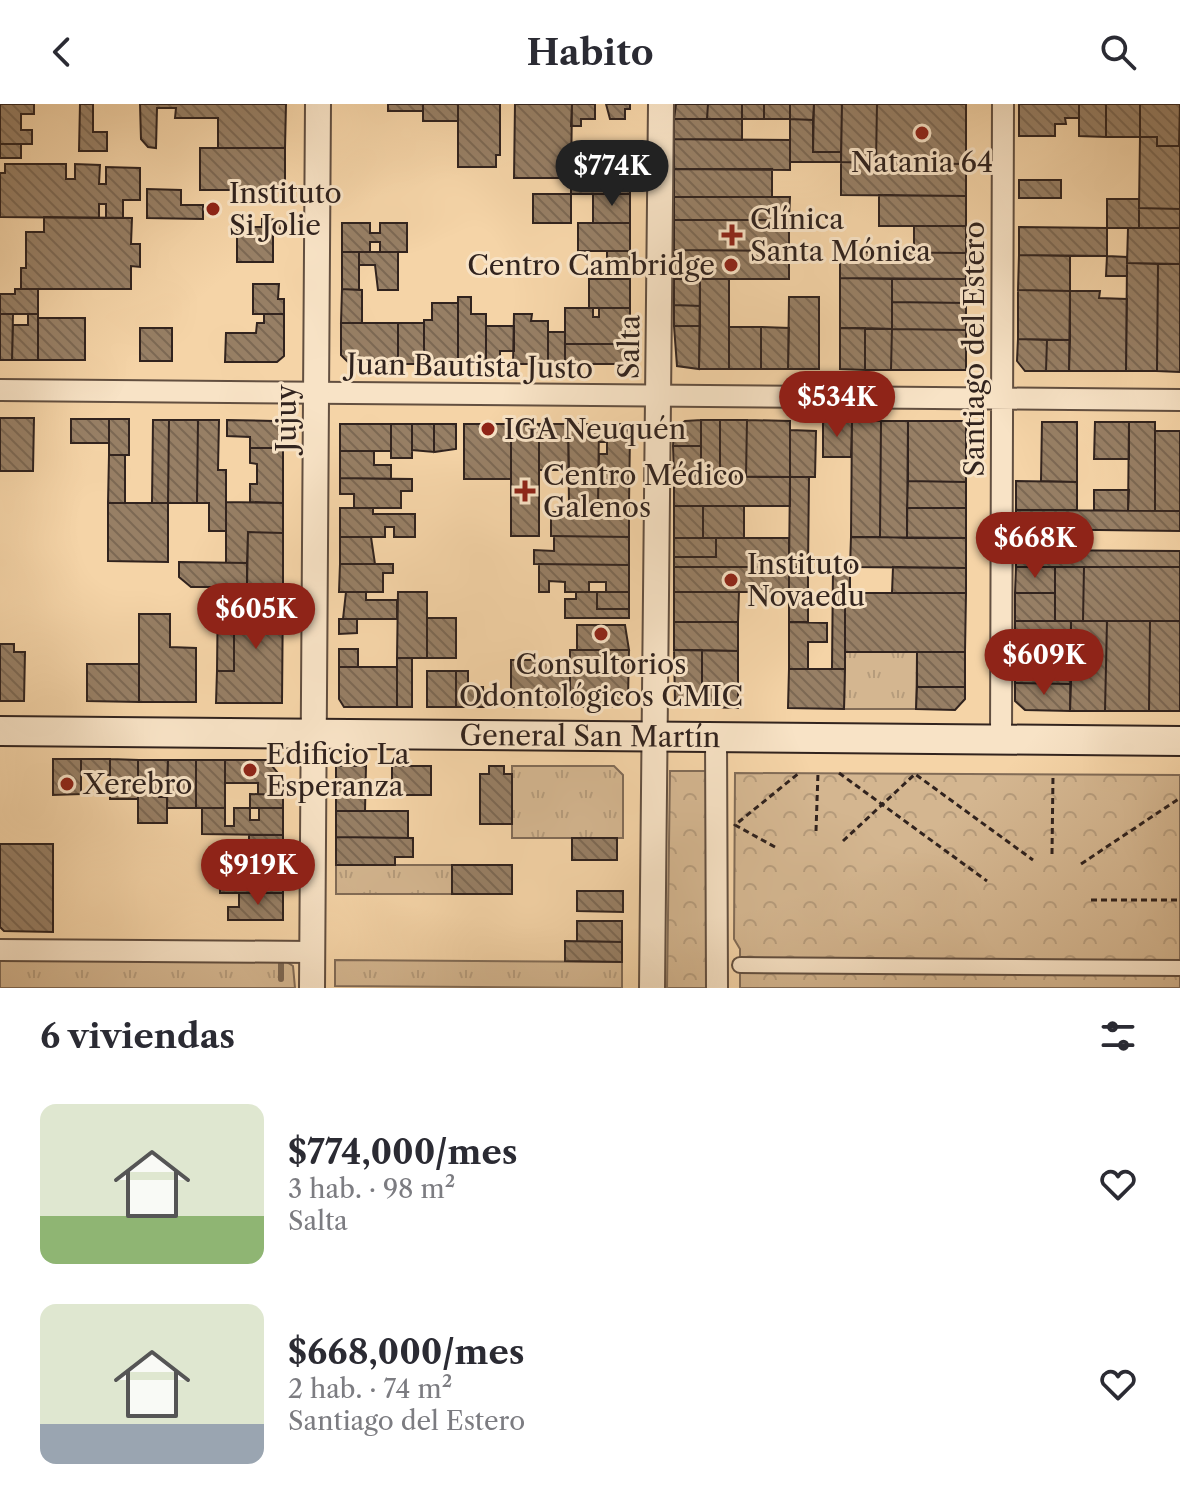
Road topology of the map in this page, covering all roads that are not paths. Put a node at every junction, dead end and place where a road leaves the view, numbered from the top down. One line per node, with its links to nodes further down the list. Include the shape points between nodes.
1 (318, 104): 5 (street, Jujuy)
2 (661, 104): 6 (street, Salta)
3 (1003, 104): 7 (street, Santiago del Estero)
4 (0, 390): 5 (street, Juan Bautista Justo)
5 (316, 392): 6 (street, Juan Bautista Justo); 10 (street, Jujuy)
6 (659, 395): 7 (street, Juan Bautista Justo); 11 (street, Salta)
7 (1002, 398): 8 (street, Juan Bautista Justo); 13 (street, Santiago del Estero)
8 (1180, 400)
9 (0, 731): 10 (main road, General San Martín)
10 (314, 733): 11 (main road, General San Martín); 16 (street, Jujuy)
11 (655, 734): 12 (main road, General San Martín); 20 (street, Salta)
12 (716, 735): 13 (main road, General San Martín); 21 (street)
13 (1001, 739): 14 (main road, General San Martín)
14 (1180, 741)
15 (0, 950): 16 (street)
16 (313, 952): 19 (street, Jujuy)
17 (740, 965): 18 (street)
18 (1180, 968)
19 (312, 988)
20 (652, 988)
21 (717, 988)

